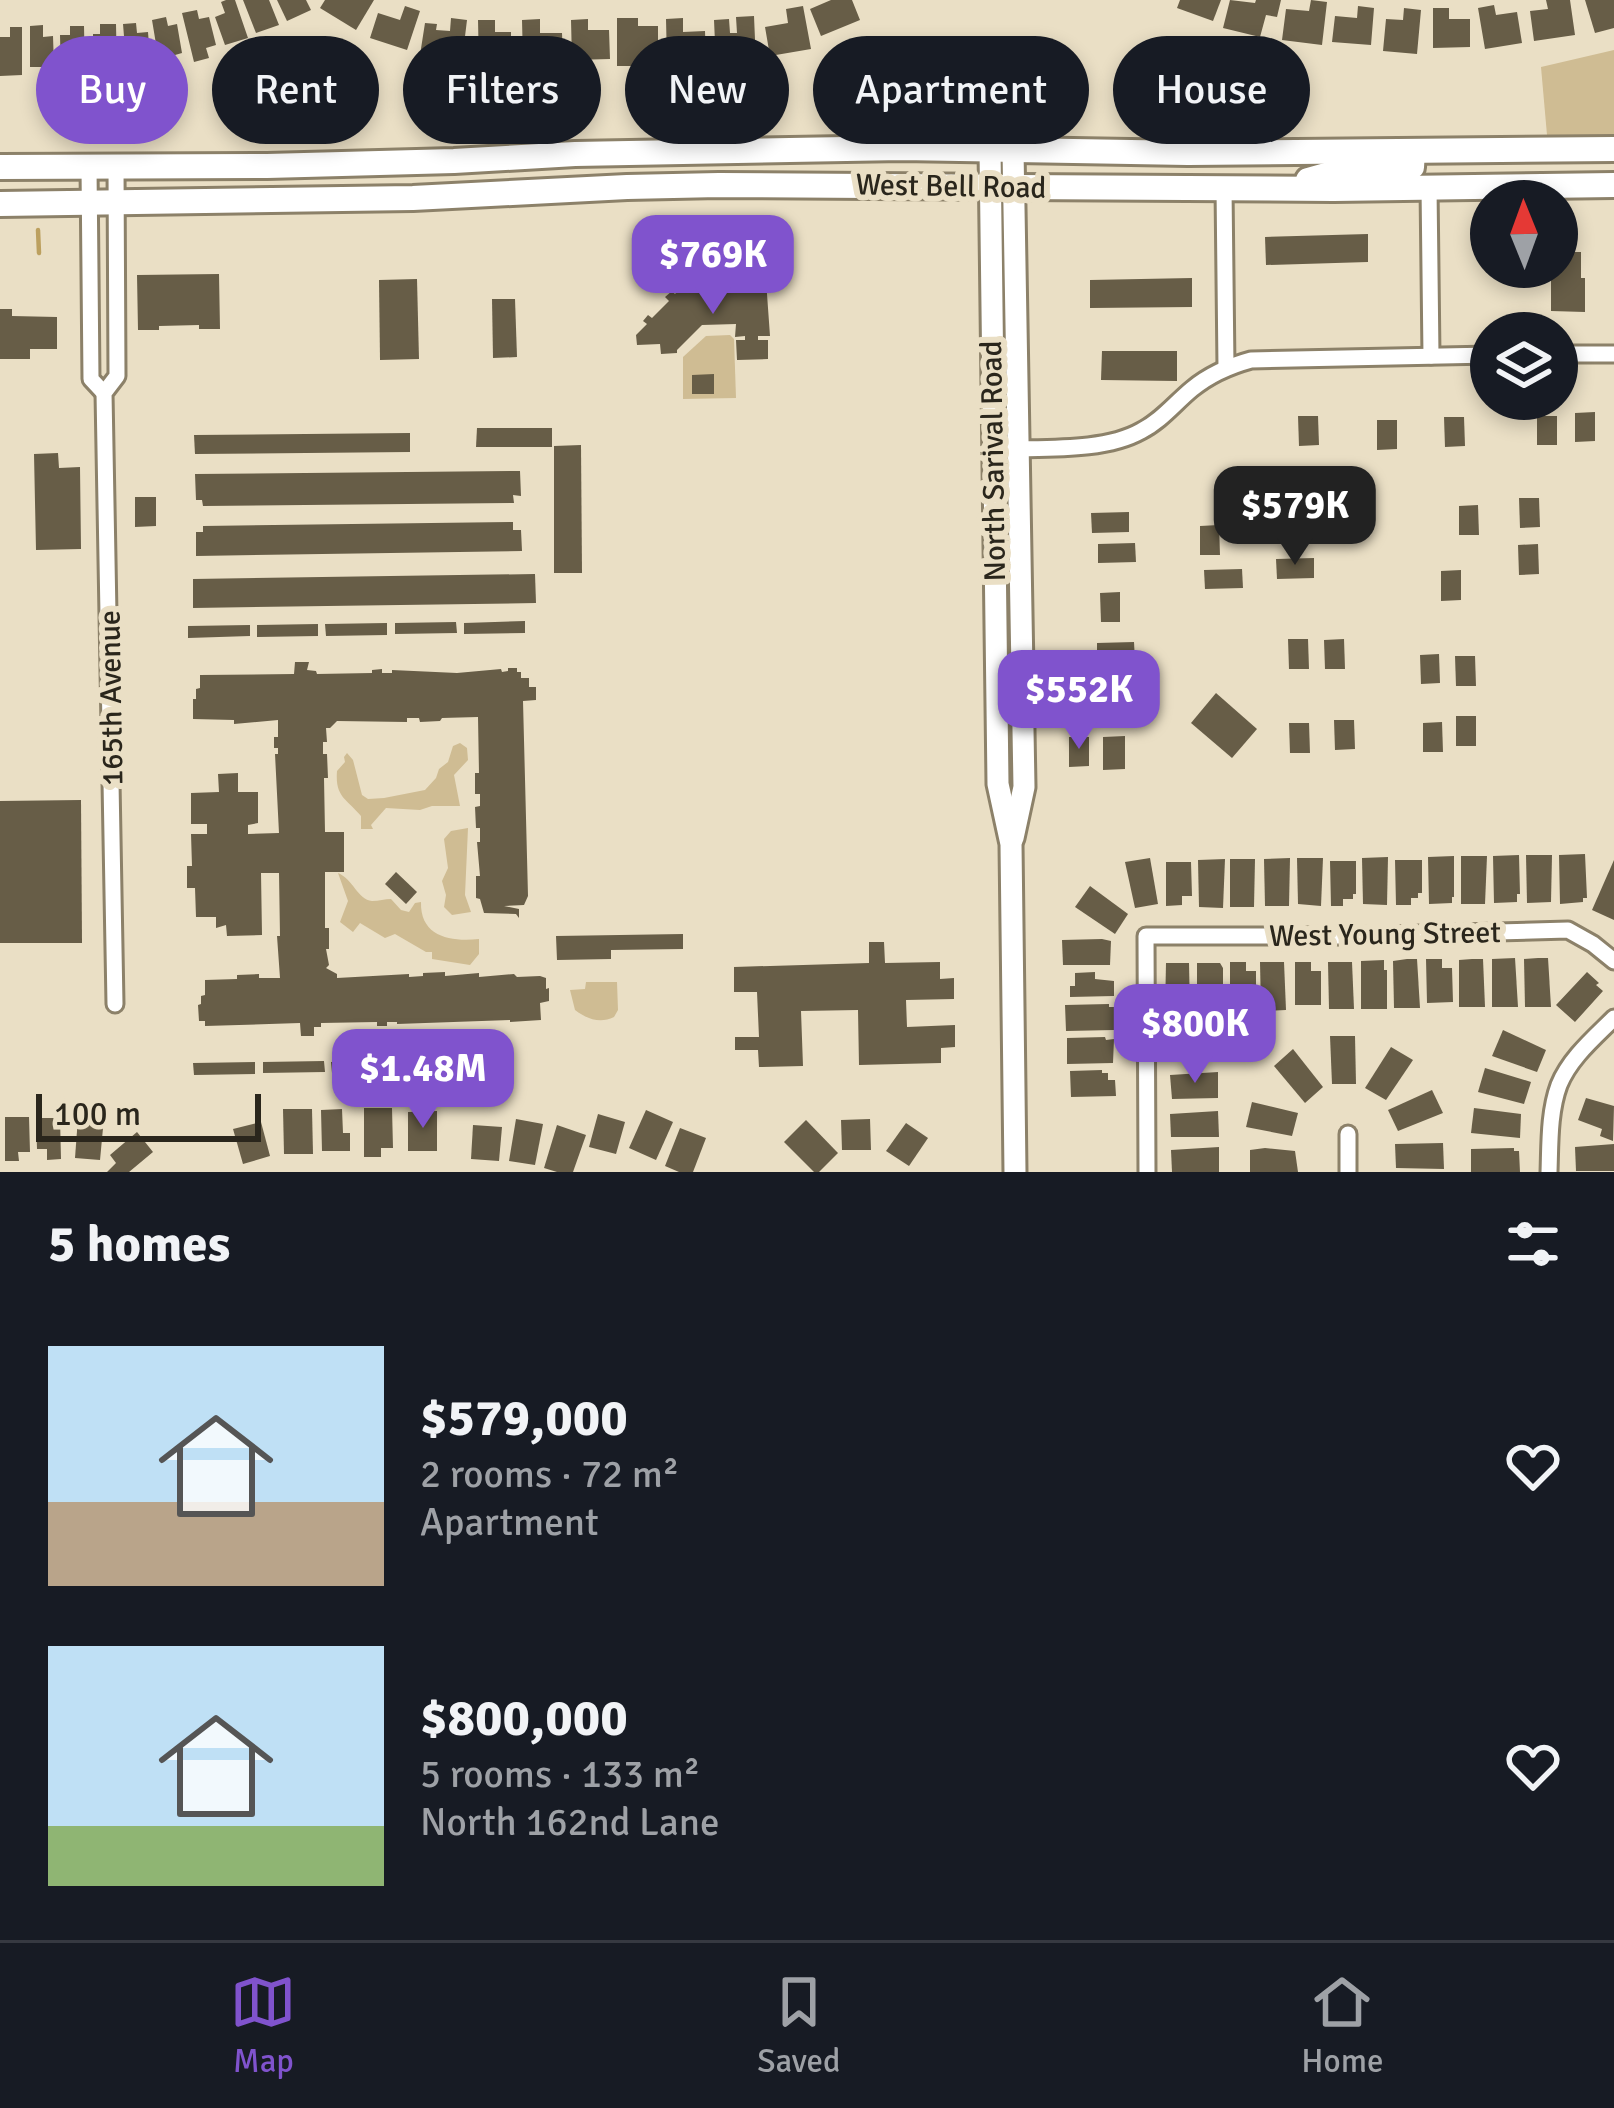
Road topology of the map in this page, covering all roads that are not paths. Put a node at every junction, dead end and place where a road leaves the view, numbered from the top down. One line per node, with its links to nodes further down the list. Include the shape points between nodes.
1 (1001, 149): 4 (main road, West Bell Road); 5 (main road, West Bell Road); 10 (main road, North Sarival Road)
2 (1614, 149): 3 (main road, West Bell Road)
3 (1577, 150): 4 (main road, West Bell Road); 11 (main road, via 1512,166 1443,167)
4 (1413, 152): 14 (main road, via 1407,170 1340,171)
5 (574, 154): 8 (main road, West Bell Road); 13 (main road)
6 (0, 167): 7 (main road, West Bell Road)
7 (89, 167): 8 (main road, West Bell Road); 15 (street, 165th Avenue)
8 (116, 167): 15 (street, 165th Avenue)
9 (1614, 184): 11 (main road, West Bell Road)
10 (1001, 185): 12 (main road, West Bell Road); 13 (main road, West Bell Road); 23 (main road, North Sarival Road); 24 (main road, North Sarival Road)
11 (1430, 187): 14 (main road, West Bell Road); 20 (street)
12 (1224, 188): 14 (main road, West Bell Road); 21 (street)
13 (578, 189): 15 (main road, West Bell Road)
14 (1276, 189)
15 (102, 202): 16 (main road, West Bell Road); 22 (street, 165th Avenue, via 117,376); 22 (street, 165th Avenue, via 91,379)
16 (0, 204)
17 (1578, 354): 18 (street)
18 (1614, 354)
19 (1470, 355): 20 (street)
20 (1431, 356): 21 (street, via 1264,358)
21 (1226, 368): 23 (street, via 1140,433)
22 (104, 392): 27 (street, 165th Avenue)
23 (1020, 448): 24 (street); 25 (main road, North Sarival Road, via 1024,787)
24 (992, 450): 25 (main road, North Sarival Road, via 998,784)
25 (1011, 844): 30 (main road, North Sarival Road)
26 (1614, 962): 31 (street, West Young Street, via 1568,930 1146,936)
27 (115, 1004)
28 (1614, 1018): 33 (street, via 1559,1084)
29 (1348, 1134): 32 (street)
30 (1015, 1172)
31 (1147, 1172)
32 (1348, 1172)
33 (1549, 1172)

